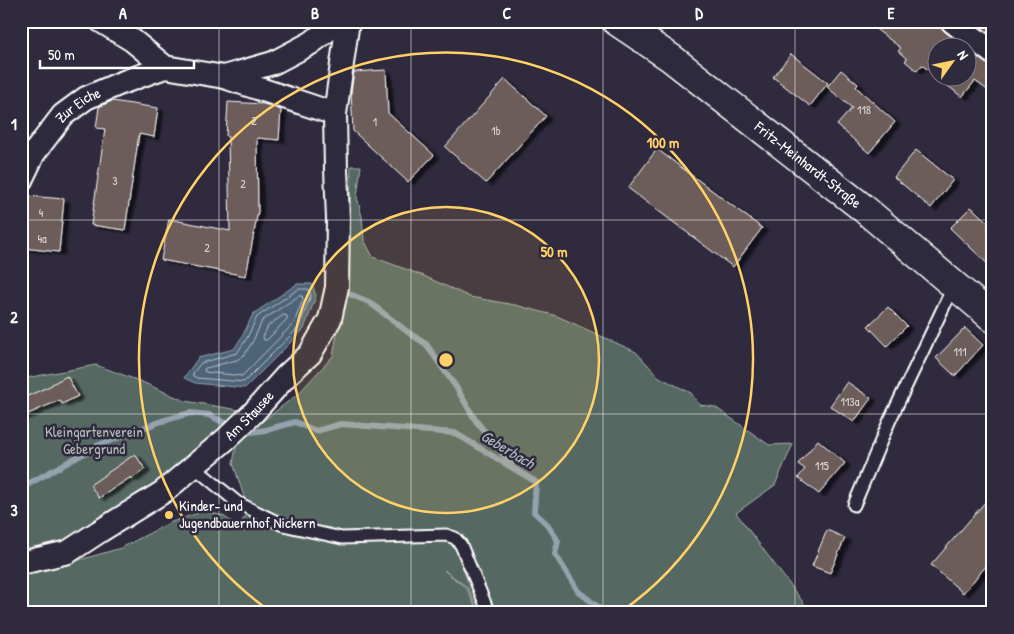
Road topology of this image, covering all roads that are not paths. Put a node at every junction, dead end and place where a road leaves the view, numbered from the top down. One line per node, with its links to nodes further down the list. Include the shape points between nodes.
1 (101, 21): 7 (street, Zur Eiche, via 132,40)
2 (340, 21): 8 (street, Zur Eiche, via 311,43 273,63)
3 (348, 21): 9 (street)
4 (616, 21): 11 (street, Fritz-Meinhardt-Straße, via 733,106 863,208)
5 (952, 21): 6 (street)
6 (993, 53)
7 (165, 67): 8 (street, Zur Eiche); 10 (street, Zur Eiche, via 86,98 64,115 34,153)
8 (224, 77): 9 (street, Zur Eiche)
9 (335, 114): 13 (street, Am Stausee, via 338,219 335,294 330,319 310,354)
10 (21, 180)
11 (954, 285): 12 (street, Fritz-Meinhardt-Straße); 14 (lane)
12 (993, 318)
13 (194, 467): 15 (street, Am Stausee, via 163,492 68,552); 16 (lane, via 238,503 283,525 342,538 446,535 455,538 461,545)
14 (854, 505)
15 (21, 563)
16 (489, 613)

